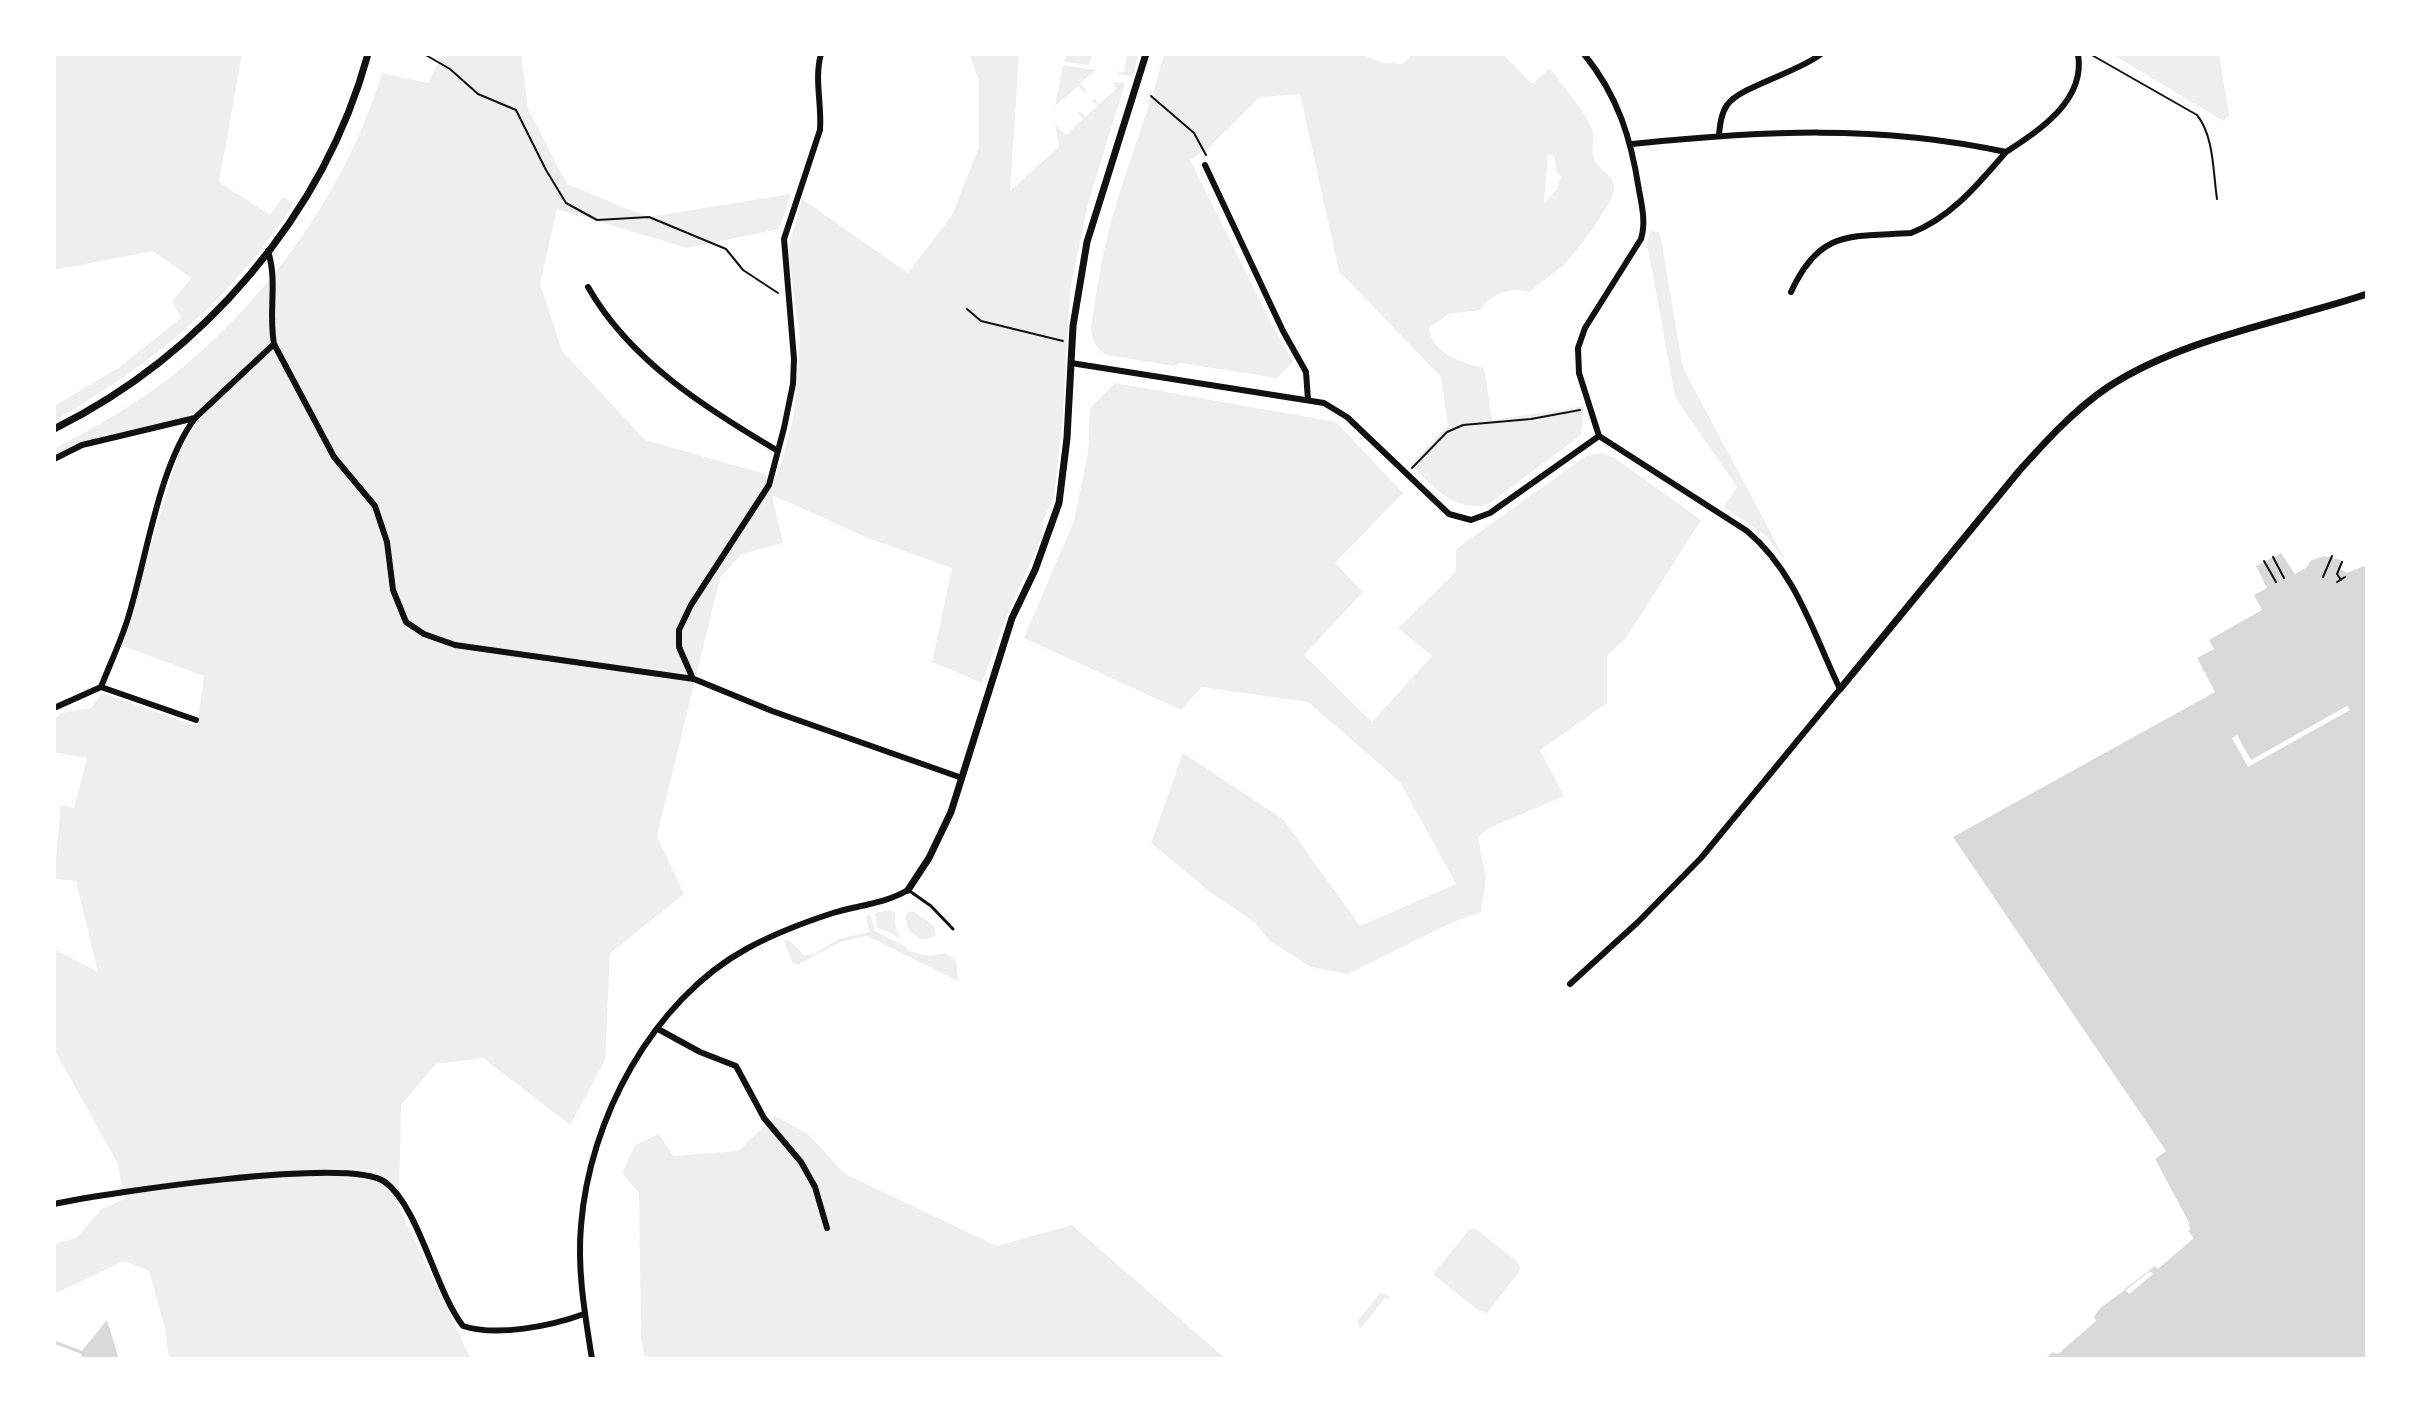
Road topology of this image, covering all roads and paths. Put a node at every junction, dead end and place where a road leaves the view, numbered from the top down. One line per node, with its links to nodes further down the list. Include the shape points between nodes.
1 (368, 54): 16 (street, via 335,143)
2 (424, 54): 20 (path, via 478,94 516,110 566,203 597,220 649,217 726,249 771,291)
3 (821, 54): 20 (street, via 816,75 820,130 784,239)
4 (1146, 54): 22 (street, via 1090,231)
5 (1584, 54): 11 (street, via 1614,100)
6 (1821, 54): 10 (street, via 1737,95 1723,113)
7 (2078, 54): 12 (street, via 2080,72 2067,101 2035,134)
8 (2090, 54): 15 (path, via 2197,115 2209,141)
9 (1151, 96): 13 (path, via 1194,133)
10 (1719, 135): 11 (street); 12 (street, via 1870,132)
11 (1632, 144): 29 (street, via 1644,229 1578,348 1579,373)
12 (2006, 152): 18 (street, via 1959,203 1921,229 1842,238 1818,250)
13 (1206, 156)
14 (1205, 165): 25 (street, via 1306,372)
15 (2217, 199)
16 (268, 251): 23 (street, via 275,278 270,323); 28 (street, via 218,311 178,347)
17 (588, 287): 30 (street, via 613,325 669,378)
18 (1791, 292)
19 (2367, 294): 43 (street, via 2173,355 2095,397 2019,471)
20 (789, 296): 30 (street, via 793,384)
21 (967, 309): 22 (path, via 981,321)
22 (1072, 343): 24 (street)
23 (274, 344): 27 (street); 41 (street, via 334,457 375,506 387,542 393,590 406,622 455,645)
24 (1071, 363): 25 (street); 46 (street, via 1059,503 1012,618)
25 (1308, 400): 29 (street, via 1337,409 1442,509 1464,519 1490,513)
26 (1585, 409): 32 (path, via 1463,425 1447,432)
27 (195, 418): 31 (street, via 82,445); 42 (street, via 172,459 128,619)
28 (54, 429)
29 (1599, 436): 43 (street, via 1763,545 1801,601)
30 (778, 451): 41 (street, via 769,485 679,630 679,647)
31 (54, 459)
32 (1411, 469)
33 (2332, 556): 37 (path)
34 (2273, 557): 38 (path)
35 (2264, 561): 39 (path)
36 (2342, 562): 40 (path, via 2337,574 2343,578)
37 (2323, 577)
38 (2284, 578)
39 (2276, 582)
40 (2337, 582)
41 (694, 679): 46 (street)
42 (101, 687): 44 (street); 45 (street)
43 (1840, 689): 49 (street, via 1701,858)
44 (54, 708)
45 (196, 720)
46 (962, 778): 47 (street, via 929,858)
47 (908, 890): 48 (lane); 50 (street, via 890,901 831,914 747,949 692,991)
48 (953, 929)
49 (1570, 984)
50 (658, 1029): 52 (street, via 736,1066 764,1118 801,1162); 53 (street, via 614,1101 592,1162 581,1226)
51 (54, 1204): 53 (street, via 120,1191 281,1174 367,1174 386,1182 403,1204 451,1311 463,1326 491,1332)
52 (827, 1228)
53 (584, 1314): 54 (street)
54 (592, 1359)

